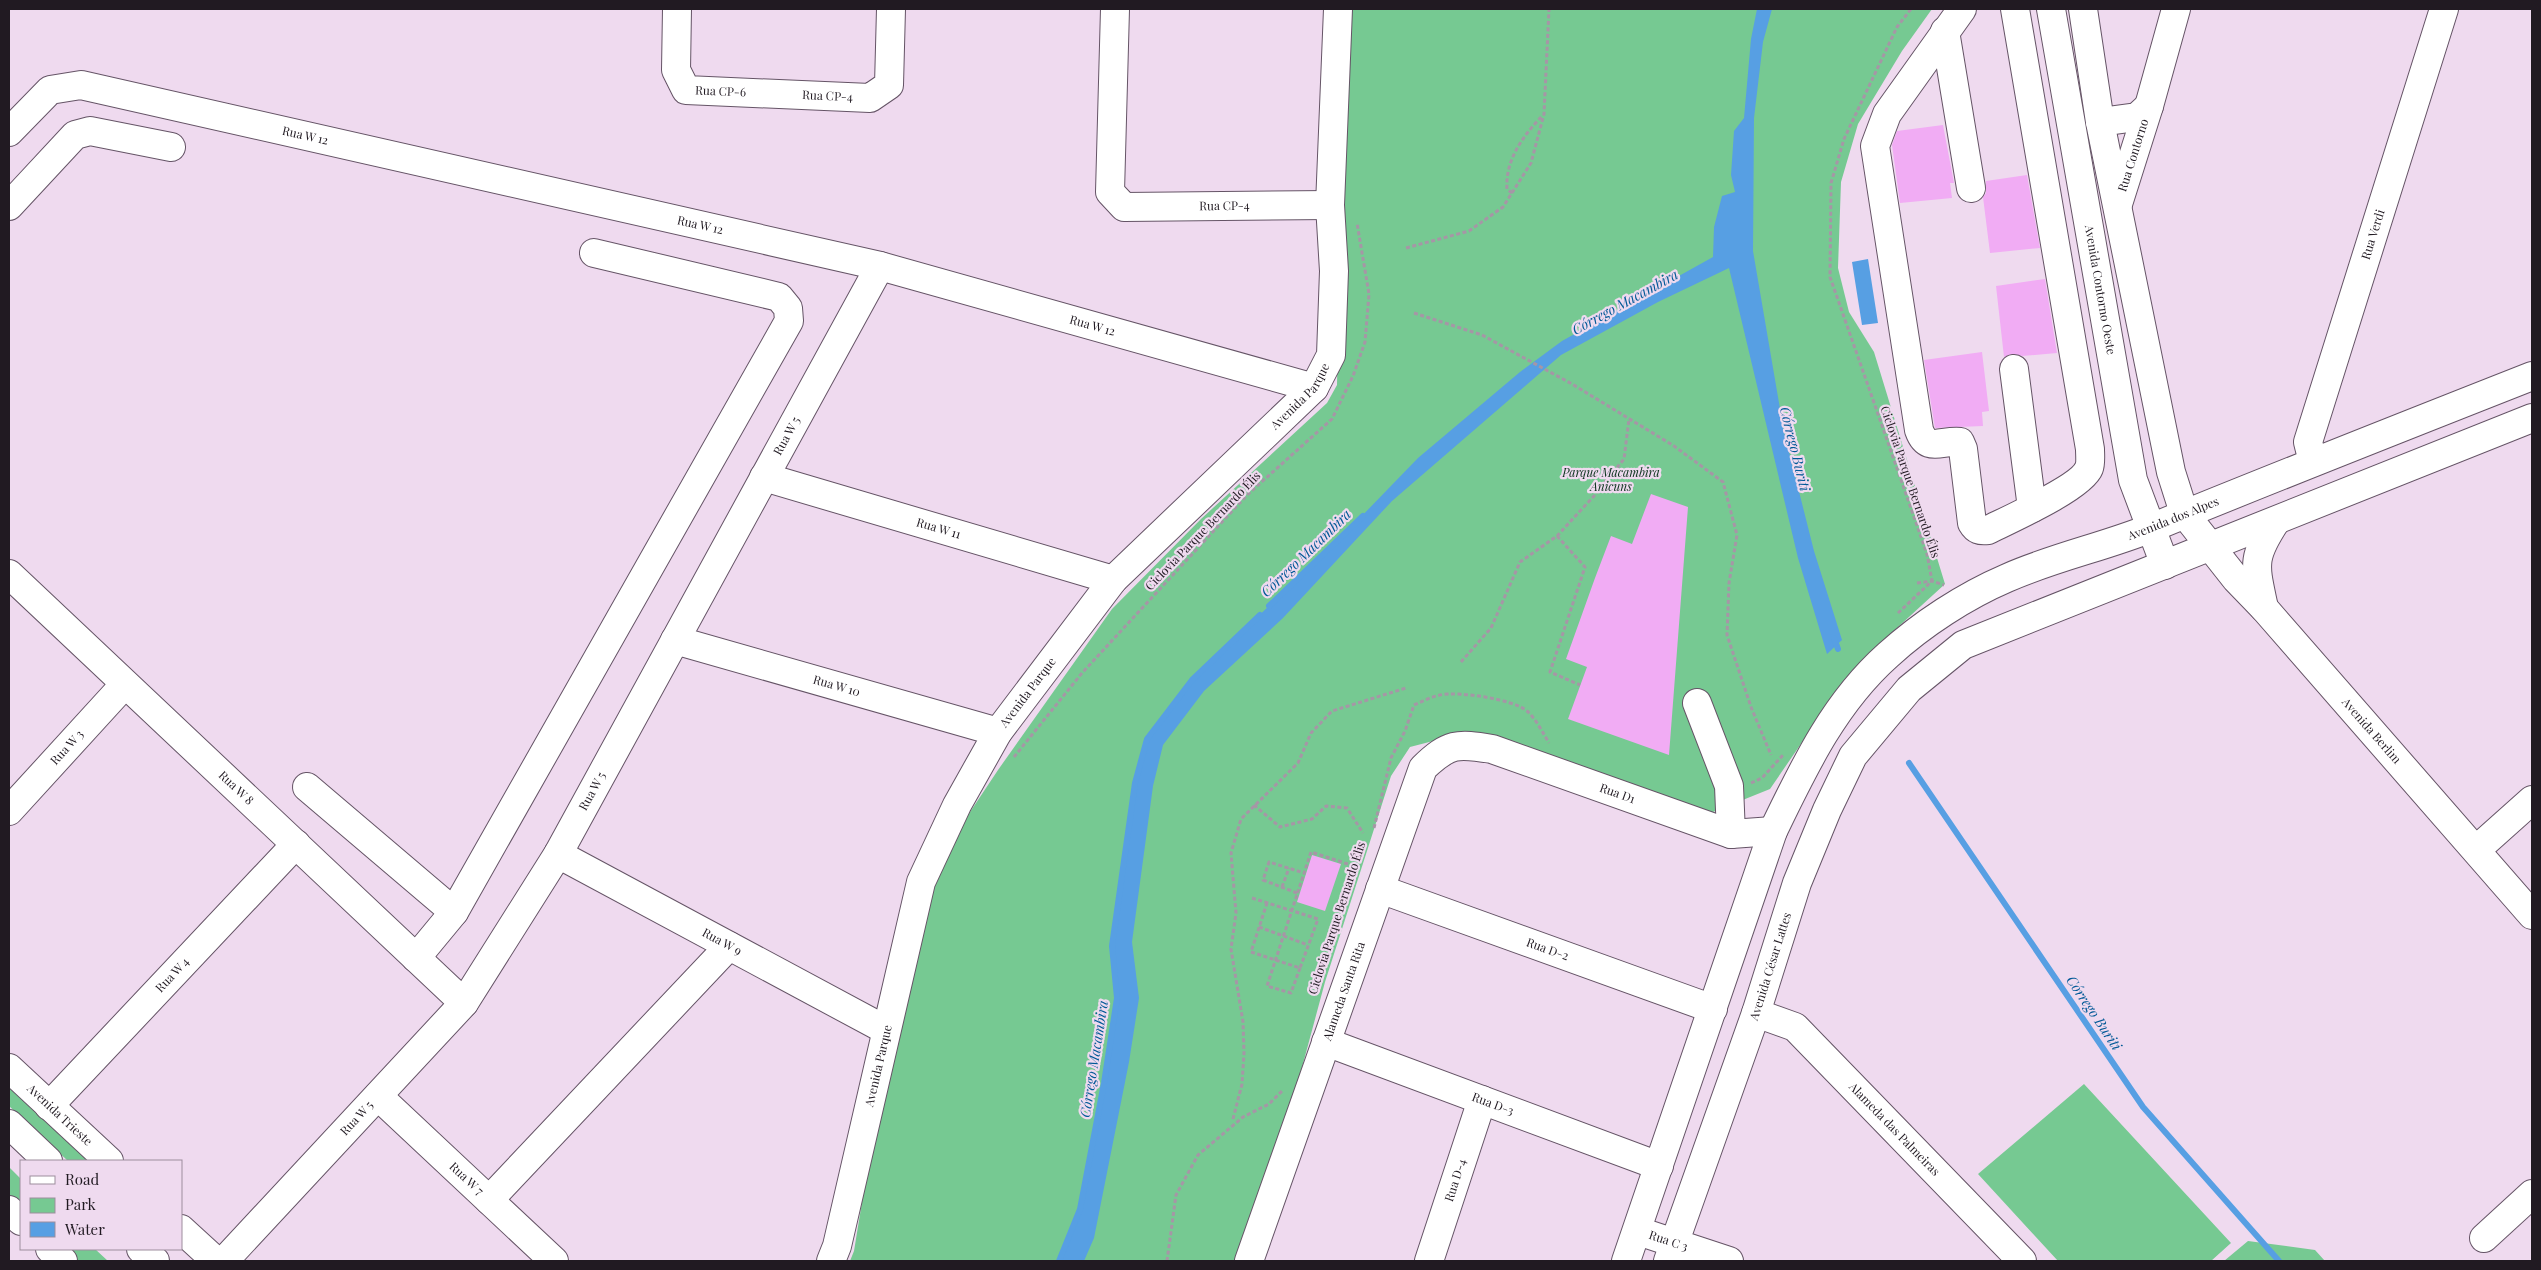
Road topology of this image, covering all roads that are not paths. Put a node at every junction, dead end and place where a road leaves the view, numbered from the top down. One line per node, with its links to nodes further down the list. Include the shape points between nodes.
1 (677, 9): 12 (street, Rua CP-6, via 676,70 686,90)
2 (891, 9): 12 (street, Rua CP-4, via 889,85 870,98)
3 (1115, 9): 19 (street, Rua CP-4, via 1110,192 1124,207)
4 (1338, 9): 19 (street)
5 (1962, 9): 11 (street)
6 (2015, 9): 22 (street)
7 (2051, 9): 21 (street, Avenida Contorno Oeste)
8 (2083, 9): 14 (street)
9 (2176, 9): 13 (street, Rua Contorno)
10 (2444, 9): 29 (street, Rua Verdi, via 2308,442)
11 (1946, 31): 17 (street); 31 (street, via 1887,114 1875,146 1919,430 1927,443 1960,442 1972,523 1976,528 1988,530)
12 (777, 94)
13 (2149, 106): 14 (street, Rua Contorno, via 2137,117); 18 (street, Rua Contorno)
14 (2100, 122): 18 (street)
15 (9, 132): 24 (street, Rua W 12, via 50,90 81,85)
16 (171, 147): 20 (street, via 90,132 75,135)
17 (1972, 188)
18 (2118, 204): 32 (street, via 2171,472)
19 (1330, 205): 27 (street, Avenida Parque, via 1334,271 1331,355)
20 (9, 206)
21 (2092, 239): 22 (street); 34 (street, Avenida Contorno Oeste, via 2134,480)
22 (2057, 246): 31 (street, via 2090,448 2089,468 2079,481)
23 (594, 253): 54 (street, via 779,297 788,308 789,321)
24 (880, 266): 27 (street, Rua W 12); 30 (street, Rua W 5)
25 (2014, 369): 31 (street)
26 (2532, 376): 29 (street, Avenida dos Alpes)
27 (1314, 388): 38 (street, Avenida Parque)
28 (2532, 418): 33 (street)
29 (2313, 462): 32 (street, Avenida dos Alpes)
30 (764, 477): 38 (street, Rua W 11); 40 (street, Rua W 5)
31 (2032, 508)
32 (2184, 513): 34 (street, Avenida dos Alpes); 35 (street)
33 (2276, 521): 35 (street); 39 (street, via 2259,548 2256,561)
34 (2150, 528): 36 (street, Avenida Contorno Oeste); 48 (street, Avenida dos Alpes, via 2007,578 1940,615 1888,655 1841,705 1804,765)
35 (2210, 548): 36 (street); 39 (street, Avenida Berlim)
36 (2165, 565): 60 (street, Avenida César Lattes, via 1963,645 1909,689 1853,756 1827,810 1797,883)
37 (9, 574): 41 (street, Rua W 8)
38 (1113, 580): 43 (street, Avenida Parque)
39 (2264, 608): 51 (street, Avenida Berlim)
40 (675, 640): 43 (street, Rua W 10); 52 (street, Rua W 5)
41 (125, 684): 47 (street, Rua W 3); 50 (street, Rua W 8)
42 (1697, 704): 49 (street, via 1729,786)
43 (998, 732): 61 (street, Avenida Parque, via 957,805 921,882)
44 (1464, 744): 49 (street, Rua D1, via 1492,749); 53 (street, Alameda Santa Rita, via 1441,751 1423,768)
45 (307, 788): 54 (street)
46 (2532, 800): 51 (street)
47 (9, 811)
48 (1773, 831): 49 (street, Rua D1); 59 (street)
49 (1731, 834)
50 (296, 844): 57 (street, Rua W 8); 66 (street, Rua W 4)
51 (2476, 850): 55 (street, Avenida Berlim)
52 (558, 854): 56 (street, Rua W 9); 58 (street, Rua W 5)
53 (1380, 889): 59 (street, Rua D-2); 62 (street, Alameda Santa Rita)
54 (454, 912): 57 (street)
55 (2532, 915)
56 (729, 946): 61 (street, Rua W 9); 72 (street)
57 (416, 958): 58 (street, Rua W 8)
58 (464, 1003): 64 (street, Rua W 5)
59 (1713, 1009): 70 (street)
60 (1756, 1013): 80 (street, Avenida César Lattes); 91 (street, Alameda das Palmeiras, via 1795,1027)
61 (886, 1030): 86 (street, Avenida Parque)
62 (1326, 1042): 65 (street, Rua D-3); 87 (street, Alameda Santa Rita)
63 (9, 1068): 66 (street, Avenida Trieste)
64 (378, 1096): 72 (street, Rua W 7); 84 (street, Rua W 5)
65 (1482, 1100): 70 (street, Rua D-3); 88 (street, Rua D-4)
66 (49, 1106): 69 (street, Avenida Trieste)
67 (9, 1124): 68 (street)
68 (47, 1160)
69 (108, 1160)
70 (1659, 1166): 76 (street)
71 (2532, 1194): 77 (street)
72 (489, 1200): 85 (street, Rua W 7)
73 (9, 1210): 74 (street)
74 (20, 1221)
75 (182, 1230): 83 (street)
76 (1638, 1231): 80 (street, Rua C 3); 89 (street)
77 (2484, 1238)
78 (51, 1250): 81 (street)
79 (143, 1250): 82 (street)
80 (1671, 1252): 90 (street, Rua C 3)
81 (63, 1261)
82 (155, 1261)
83 (216, 1261)
84 (224, 1261)
85 (554, 1261)
86 (831, 1261)
87 (1250, 1261)
88 (1428, 1261)
89 (1626, 1261)
90 (1729, 1261)
91 (2022, 1261)

